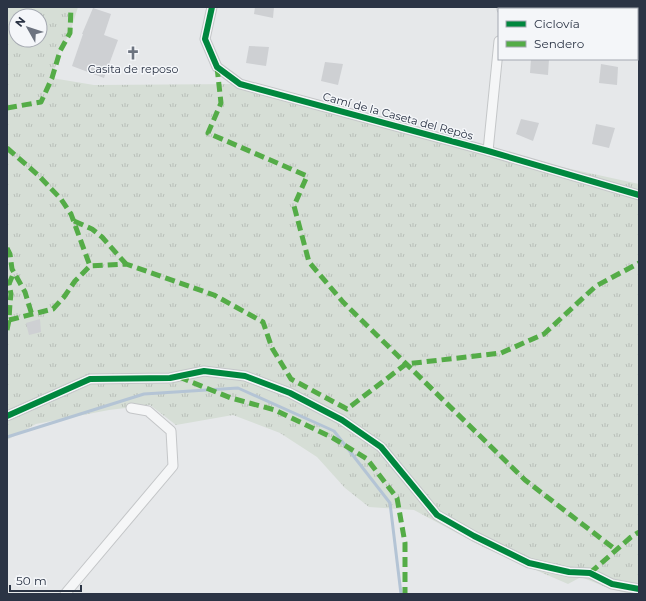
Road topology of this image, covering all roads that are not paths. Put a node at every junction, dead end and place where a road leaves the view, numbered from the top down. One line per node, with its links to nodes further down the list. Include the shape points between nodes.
1 (212, 7): 3 (street, Camí de la Caseta del Repòs, via 205,39 217,67 240,84)
2 (498, 51): 3 (street)
3 (488, 151): 4 (street, Camí de la Caseta del Repòs)
4 (639, 195)
5 (131, 408): 8 (street, via 148,411 171,431 173,466)
6 (7, 416): 7 (street, via 90,379 170,378 204,371 245,376 290,393 342,420 381,446 437,515 474,536 529,563 568,572 590,573 612,584)
7 (639, 589)
8 (65, 594)

